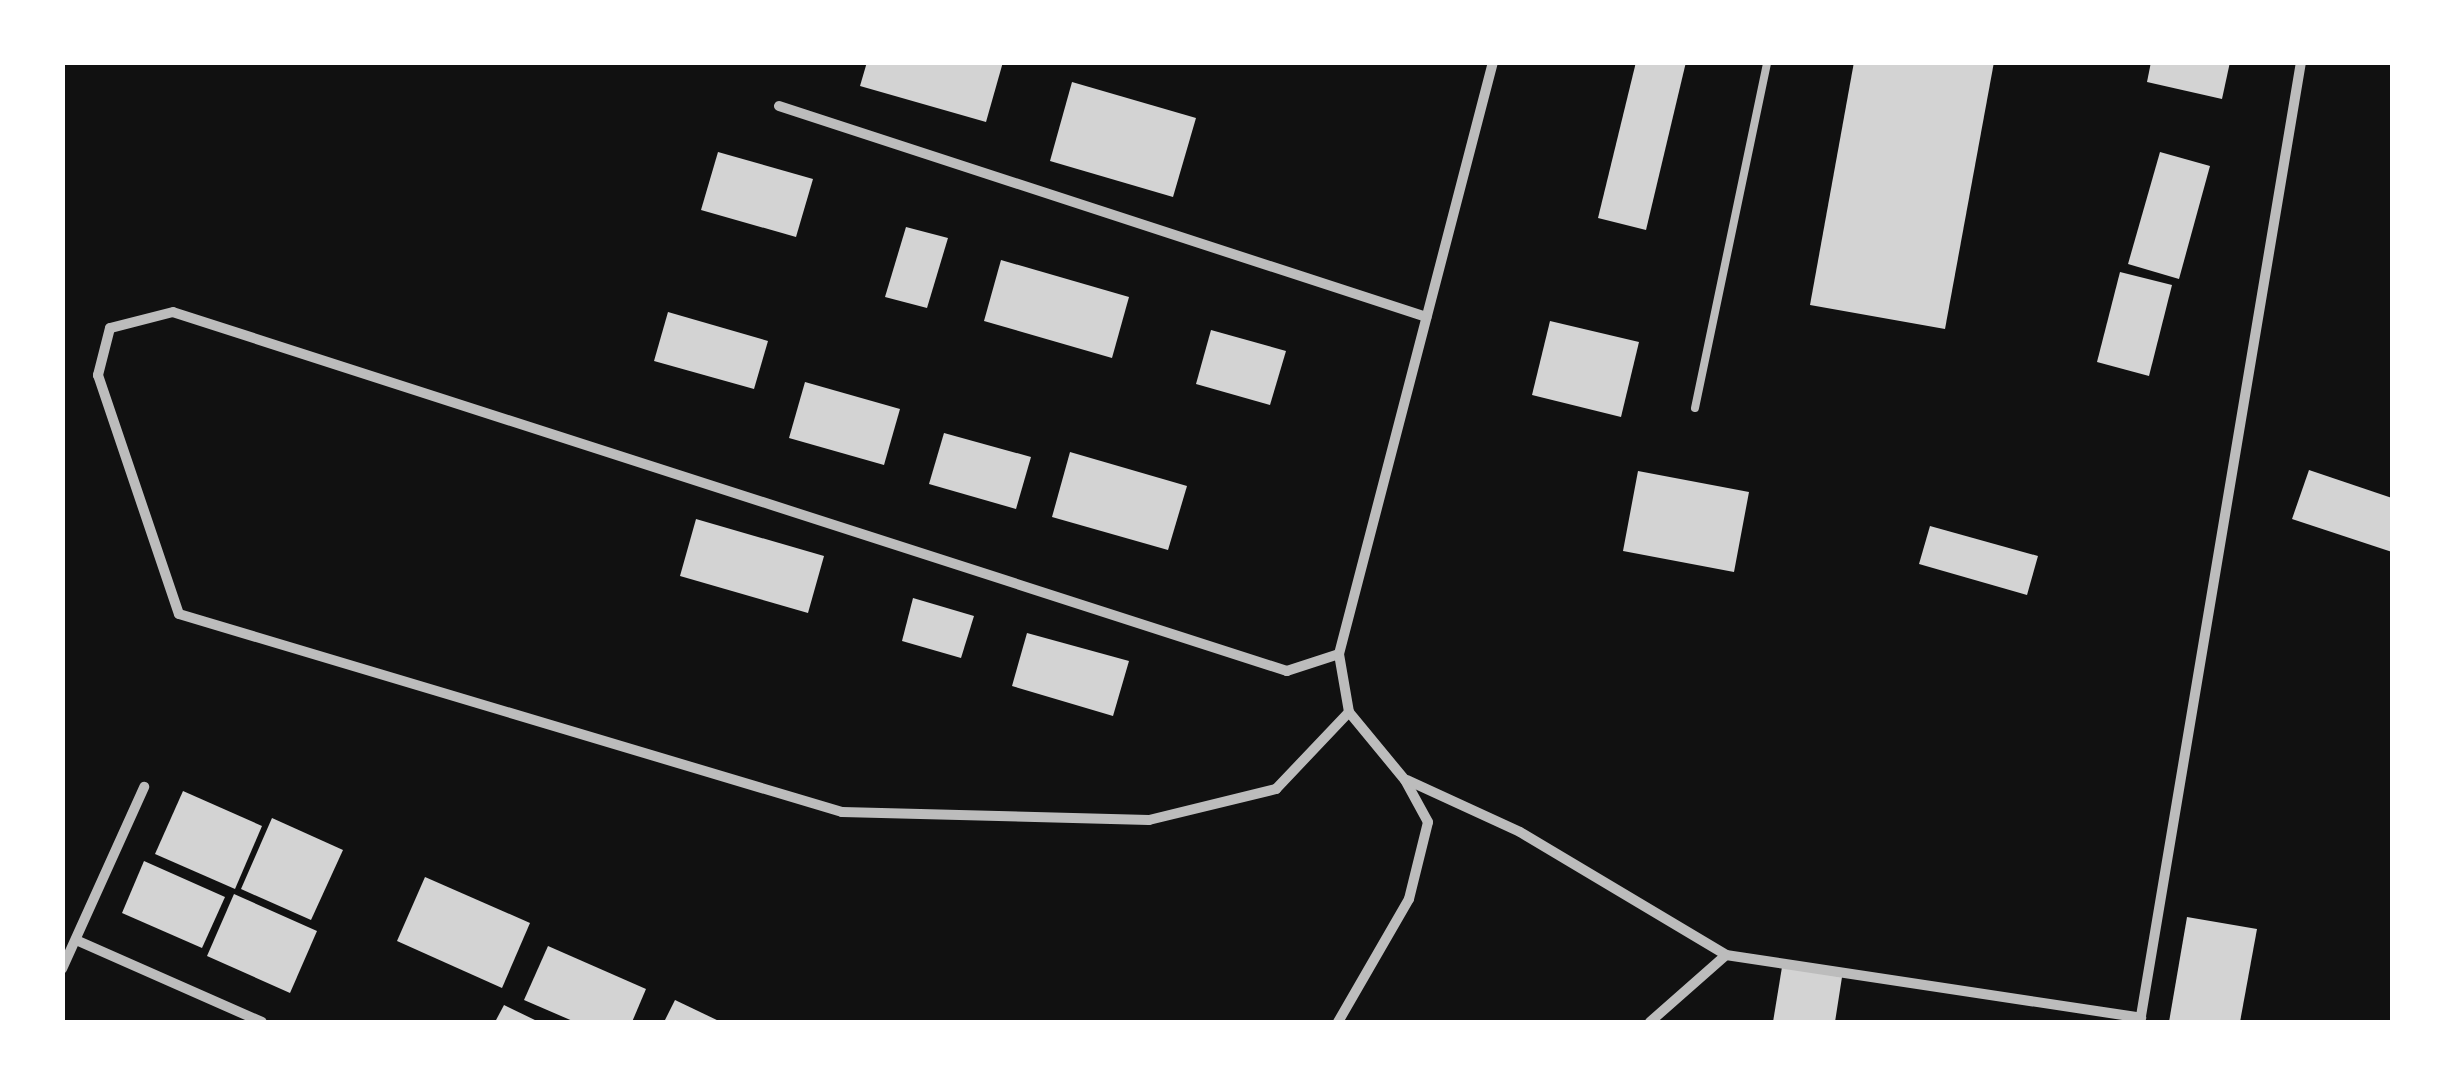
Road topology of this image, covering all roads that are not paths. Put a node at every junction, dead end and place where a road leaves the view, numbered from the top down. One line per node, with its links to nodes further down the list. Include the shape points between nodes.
1 (1493, 62): 5 (street)
2 (1767, 62): 6 (lane)
3 (2302, 62): 14 (street)
4 (780, 106): 5 (street)
5 (1426, 317): 7 (street)
6 (1695, 408)
7 (1339, 654): 8 (street); 8 (street, via 1287,671 173,312 110,328 98,375 179,614 842,812 1148,820 1276,789)
8 (1349, 712): 9 (street)
9 (1405, 780): 12 (street, via 1520,832); 16 (street, via 1428,822 1409,899)
10 (144, 787): 11 (street)
11 (76, 940): 13 (street); 15 (street)
12 (1726, 955): 14 (street); 17 (street)
13 (62, 969)
14 (2140, 1020)
15 (262, 1022)
16 (1338, 1022)
17 (1650, 1022)

